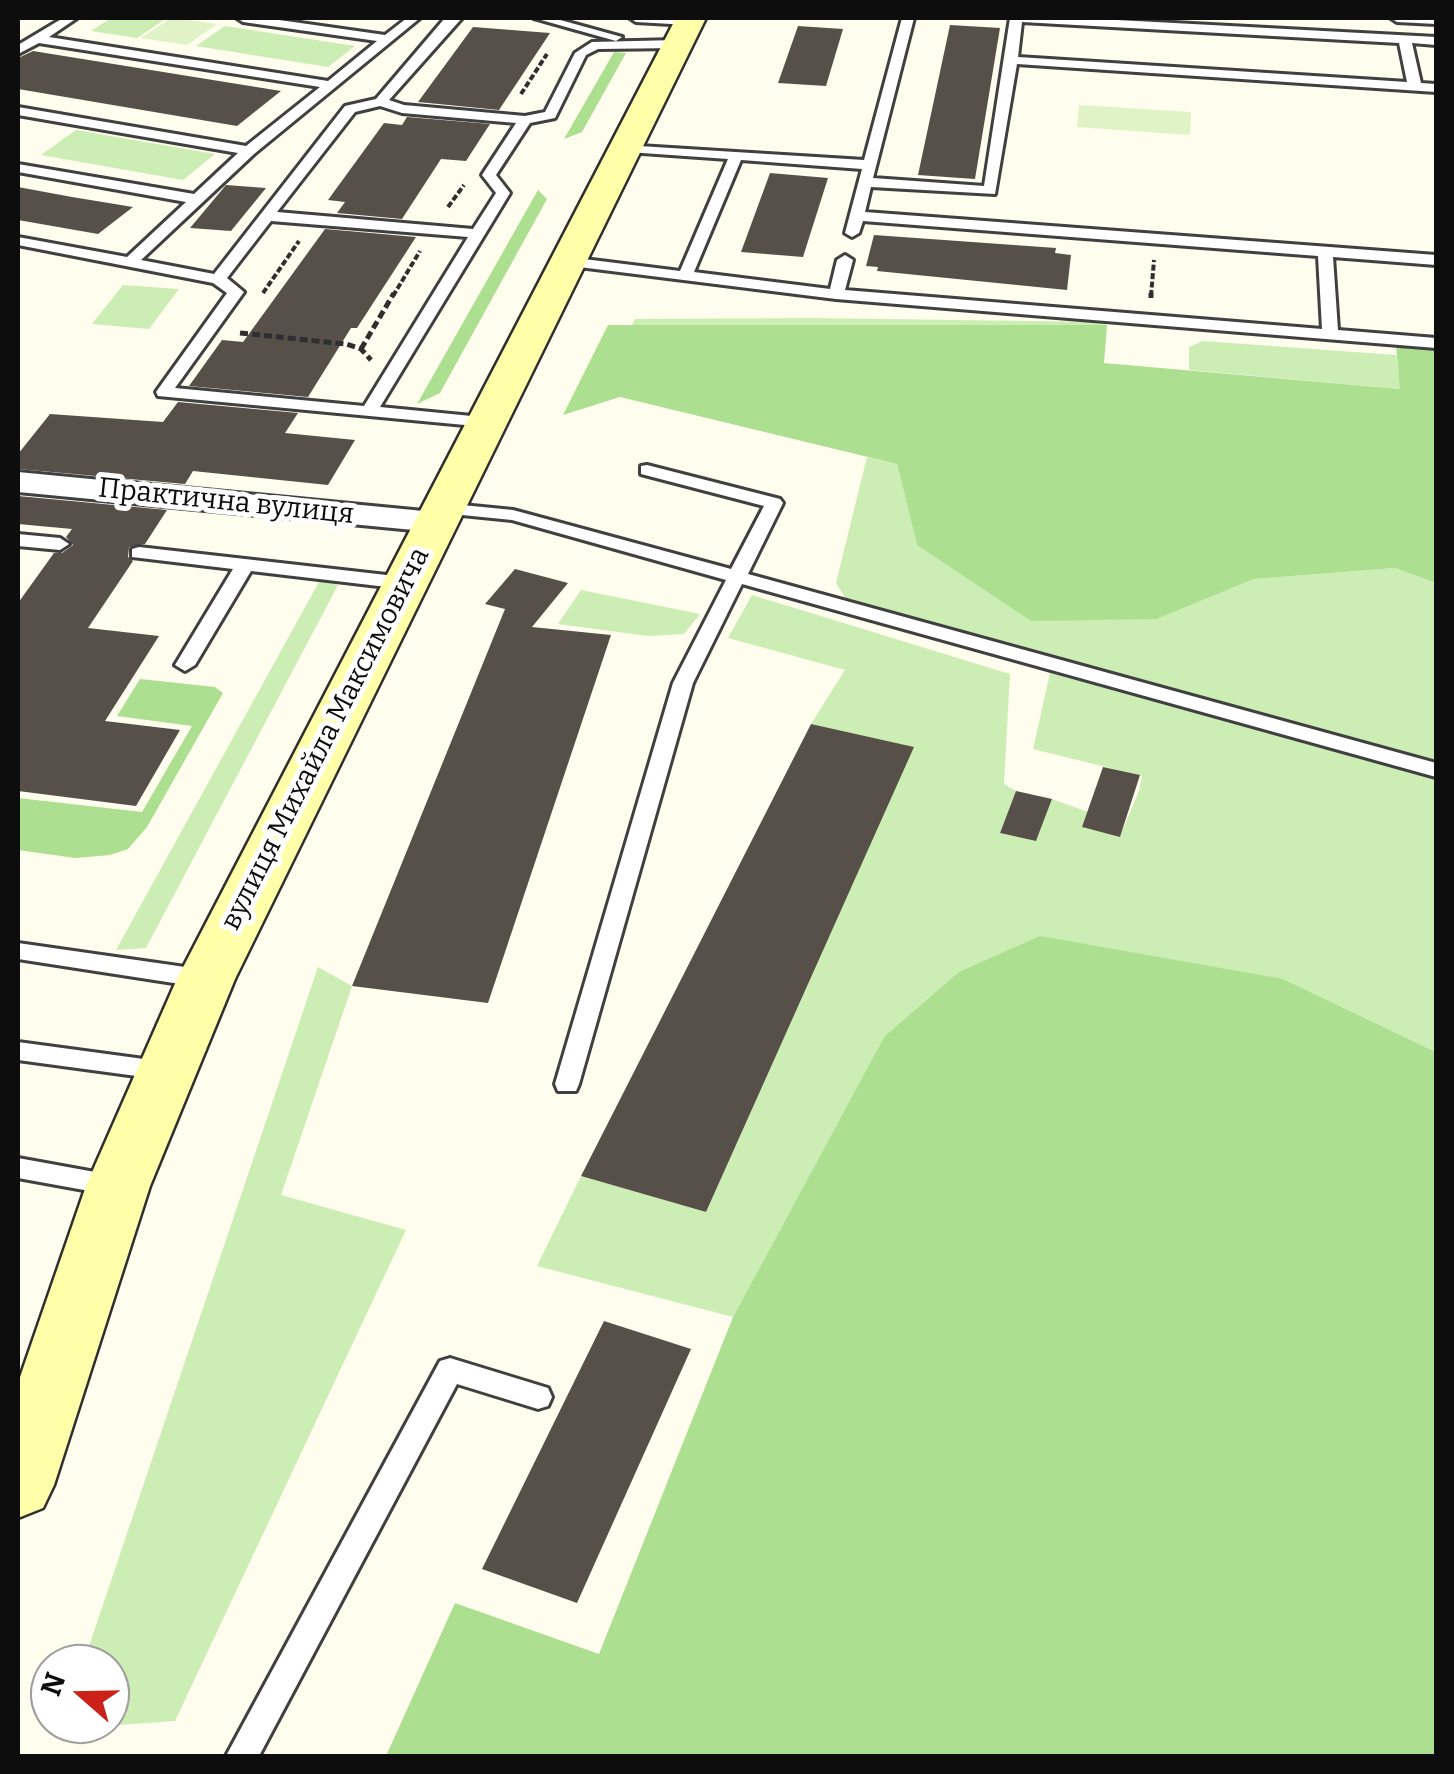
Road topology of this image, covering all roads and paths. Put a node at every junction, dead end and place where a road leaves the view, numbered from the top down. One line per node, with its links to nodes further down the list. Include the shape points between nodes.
1 (71, 18): 12 (lane)
2 (243, 18): 13 (lane)
3 (414, 18): 13 (lane)
4 (456, 18): 22 (lane)
5 (540, 18): 16 (lane)
6 (636, 18): 11 (lane)
7 (908, 18): 30 (lane)
8 (1019, 18): 14 (lane); 18 (lane)
9 (1398, 18): 10 (lane)
10 (1436, 20)
11 (686, 28): 16 (lane); 27 (main road, вулиця Михайла Максимовича)
12 (40, 38): 17 (lane); 19 (lane)
13 (386, 39): 19 (lane)
14 (1404, 39): 15 (lane); 20 (lane)
15 (1436, 41)
16 (639, 42): 26 (lane, via 596,45 582,53 550,115)
17 (18, 50)
18 (1011, 60): 20 (lane); 32 (lane, via 990,191)
19 (329, 85): 23 (lane)
20 (1416, 86): 21 (lane)
21 (1436, 88)
22 (381, 102): 24 (lane); 26 (lane)
23 (307, 103): 24 (lane); 28 (lane)
24 (350, 109): 34 (lane)
25 (18, 111): 28 (lane)
26 (524, 120): 36 (lane, via 489,175 504,193)
27 (628, 148): 29 (lane); 42 (main road, вулиця Михайла Максимовича)
28 (249, 151): 33 (lane)
29 (736, 156): 30 (lane); 44 (lane)
30 (870, 165): 32 (lane)
31 (18, 168): 33 (lane)
32 (864, 182): 37 (lane, via 854,225)
33 (196, 198): 43 (lane)
34 (268, 216): 35 (lane); 45 (lane)
35 (313, 220): 36 (lane); 47 (path)
36 (480, 234): 53 (lane)
37 (1155, 240): 39 (lane); 49 (path)
38 (18, 242): 43 (lane)
39 (1325, 252): 41 (lane); 50 (lane)
40 (845, 260): 46 (lane)
41 (1436, 260)
42 (568, 262): 44 (lane); 54 (main road, вулиця Михайла Максимовича)
43 (129, 263): 45 (lane)
44 (686, 274): 46 (lane)
45 (218, 279): 53 (lane, via 236,292 164,392)
46 (836, 294): 49 (lane)
47 (258, 300)
48 (247, 317): 52 (path, via 236,333 361,349 374,362)
49 (1150, 319): 50 (lane)
50 (1330, 333): 51 (lane)
51 (1436, 343)
52 (367, 375)
53 (369, 411): 54 (lane)
54 (486, 422): 57 (main road, вулиця Михайла Максимовича)
55 (646, 470): 62 (lane, via 774,503)
56 (18, 482): 57 (street, Практична вулиця)
57 (438, 515): 62 (lane, via 514,515); 63 (main road, вулиця Михайла Максимовича)
58 (18, 540): 59 (lane)
59 (60, 544)
60 (139, 553): 61 (lane)
61 (246, 565): 63 (lane); 64 (lane)
62 (739, 577): 65 (lane); 70 (lane, via 683,683)
63 (404, 582): 67 (main road, вулиця Михайла Максимовича)
64 (185, 665)
65 (1436, 770)
66 (18, 951): 67 (lane)
67 (206, 980): 69 (main road, вулиця Михайла Максимовича)
68 (18, 1051): 69 (lane)
69 (166, 1071): 72 (main road, вулиця Михайла Максимовича)
70 (567, 1084)
71 (18, 1168): 72 (lane)
72 (118, 1186): 74 (main road, вулиця Михайла Максимовича)
73 (538, 1397): 75 (lane, via 450,1370)
74 (18, 1485)
75 (242, 1756)

